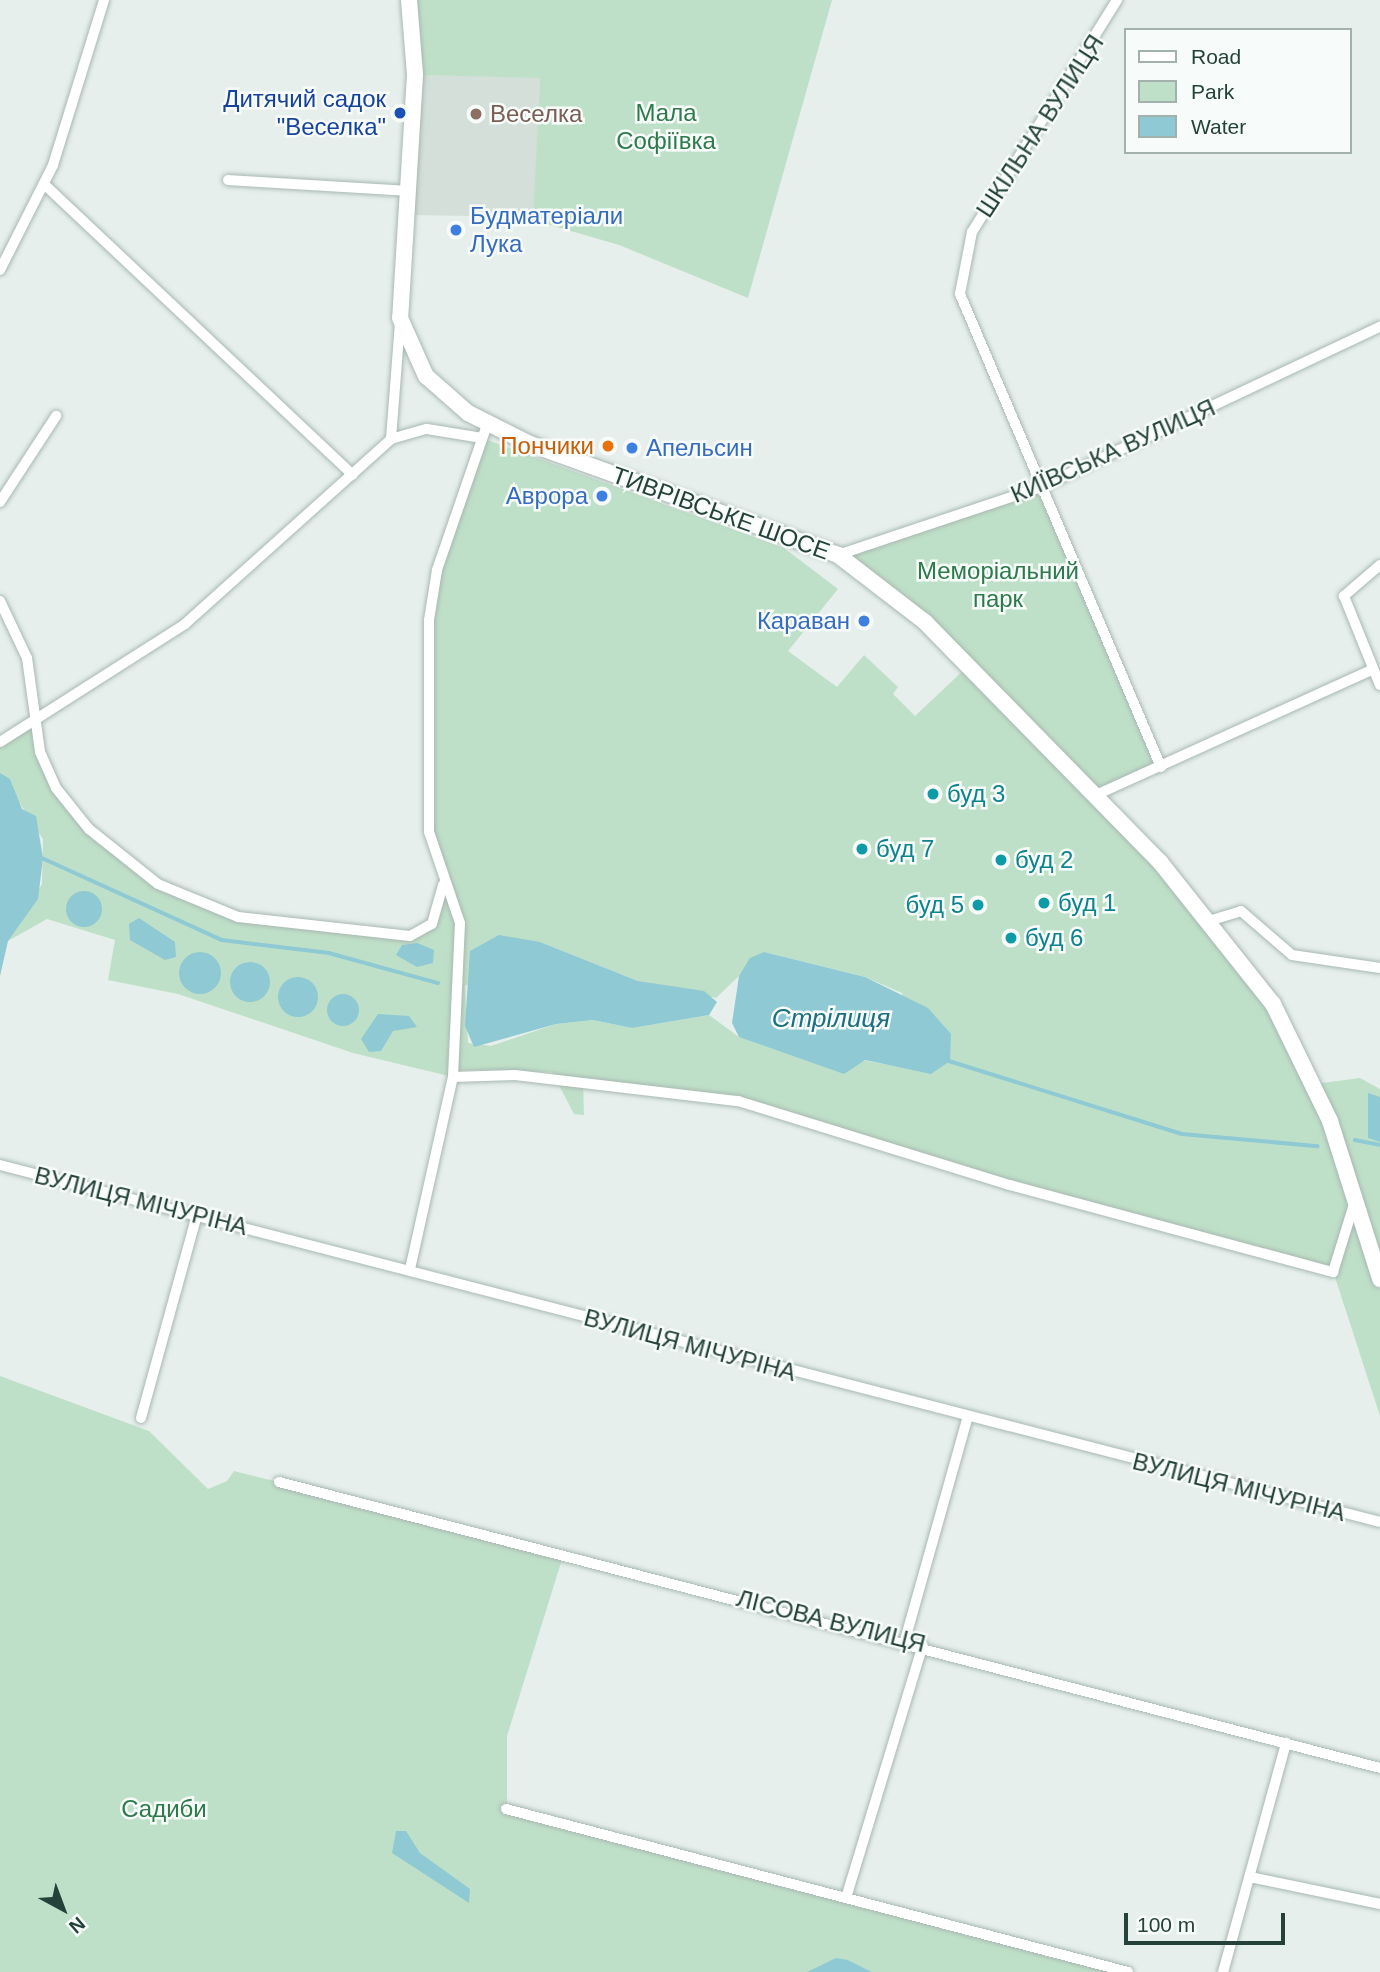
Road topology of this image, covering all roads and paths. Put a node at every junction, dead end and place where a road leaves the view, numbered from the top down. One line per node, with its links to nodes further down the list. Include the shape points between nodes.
1 (104, 0): 5 (street)
2 (408, 0): 6 (main road, ТИВРІВСЬКЕ ШОСЕ, via 415,75)
3 (1117, 0): 14 (street, ШКІЛЬНА ВУЛИЦЯ, via 1009,168 972,232 963,264 960,294)
4 (228, 180): 6 (street)
5 (44, 184): 7 (street); 13 (street)
6 (409, 191): 8 (main road, ТИВРІВСЬКЕ ШОСЕ)
7 (0, 270)
8 (400, 318): 11 (main road, ТИВРІВСЬКЕ ШОСЕ, via 426,376); 12 (street)
9 (1380, 327): 14 (street, КИЇВСЬКА ВУЛИЦЯ)
10 (56, 416): 15 (street)
11 (484, 431): 12 (street, via 427,429); 16 (main road, ТИВРІВСЬКЕ ШОСЕ); 25 (street, via 437,570 429,620 429,832)
12 (391, 439): 13 (street)
13 (353, 475): 21 (street, via 185,624)
14 (1041, 487): 16 (street, КИЇВСЬКА ВУЛИЦЯ); 23 (street, ШКІЛЬНА ВУЛИЦЯ)
15 (0, 502)
16 (838, 555): 24 (main road, ТИВРІВСЬКЕ ШОСЕ, via 925,622)
17 (1380, 565): 19 (street, via 1344,596)
18 (0, 601): 21 (street, via 27,658)
19 (1371, 670): 20 (street); 23 (street)
20 (1380, 685)
21 (38, 713): 22 (street); 25 (street, via 44,762 75,814 142,873 200,905 253,919 419,935 432,924)
22 (0, 742)
23 (1161, 766): 24 (street)
24 (1096, 795): 26 (main road, ТИВРІВСЬКЕ ШОСЕ)
25 (444, 884): 28 (street, via 460,923)
26 (1212, 920): 27 (street, via 1241,911 1292,955); 30 (main road, ТИВРІВСЬКЕ ШОСЕ, via 1293,1040)
27 (1380, 968)
28 (453, 1077): 30 (street, via 515,1075 738,1101 1010,1185 1333,1272); 32 (street)
29 (0, 1165): 31 (street, ВУЛИЦЯ МІЧУРІНА)
30 (1356, 1198): 33 (main road, ТИВРІВСЬКЕ ШОСЕ)
31 (197, 1215): 32 (street, ВУЛИЦЯ МІЧУРІНА); 34 (street)
32 (410, 1269): 35 (street, ВУЛИЦЯ МІЧУРІНА)
33 (1380, 1279)
34 (141, 1418)
35 (967, 1419): 37 (street, ВУЛИЦЯ МІЧУРІНА); 38 (street)
36 (279, 1482): 38 (street, ЛІСОВА ВУЛИЦЯ)
37 (1380, 1522)
38 (905, 1640): 39 (street, ЛІСОВА ВУЛИЦЯ)
39 (923, 1644): 40 (street, ЛІСОВА ВУЛИЦЯ); 44 (street)
40 (1286, 1743): 41 (street, ЛІСОВА ВУЛИЦЯ); 43 (street)
41 (1380, 1768)
42 (506, 1809): 44 (street)
43 (1250, 1877): 45 (street); 47 (street)
44 (846, 1898): 46 (street)
45 (1380, 1904)
46 (1128, 1972)
47 (1223, 1972)

